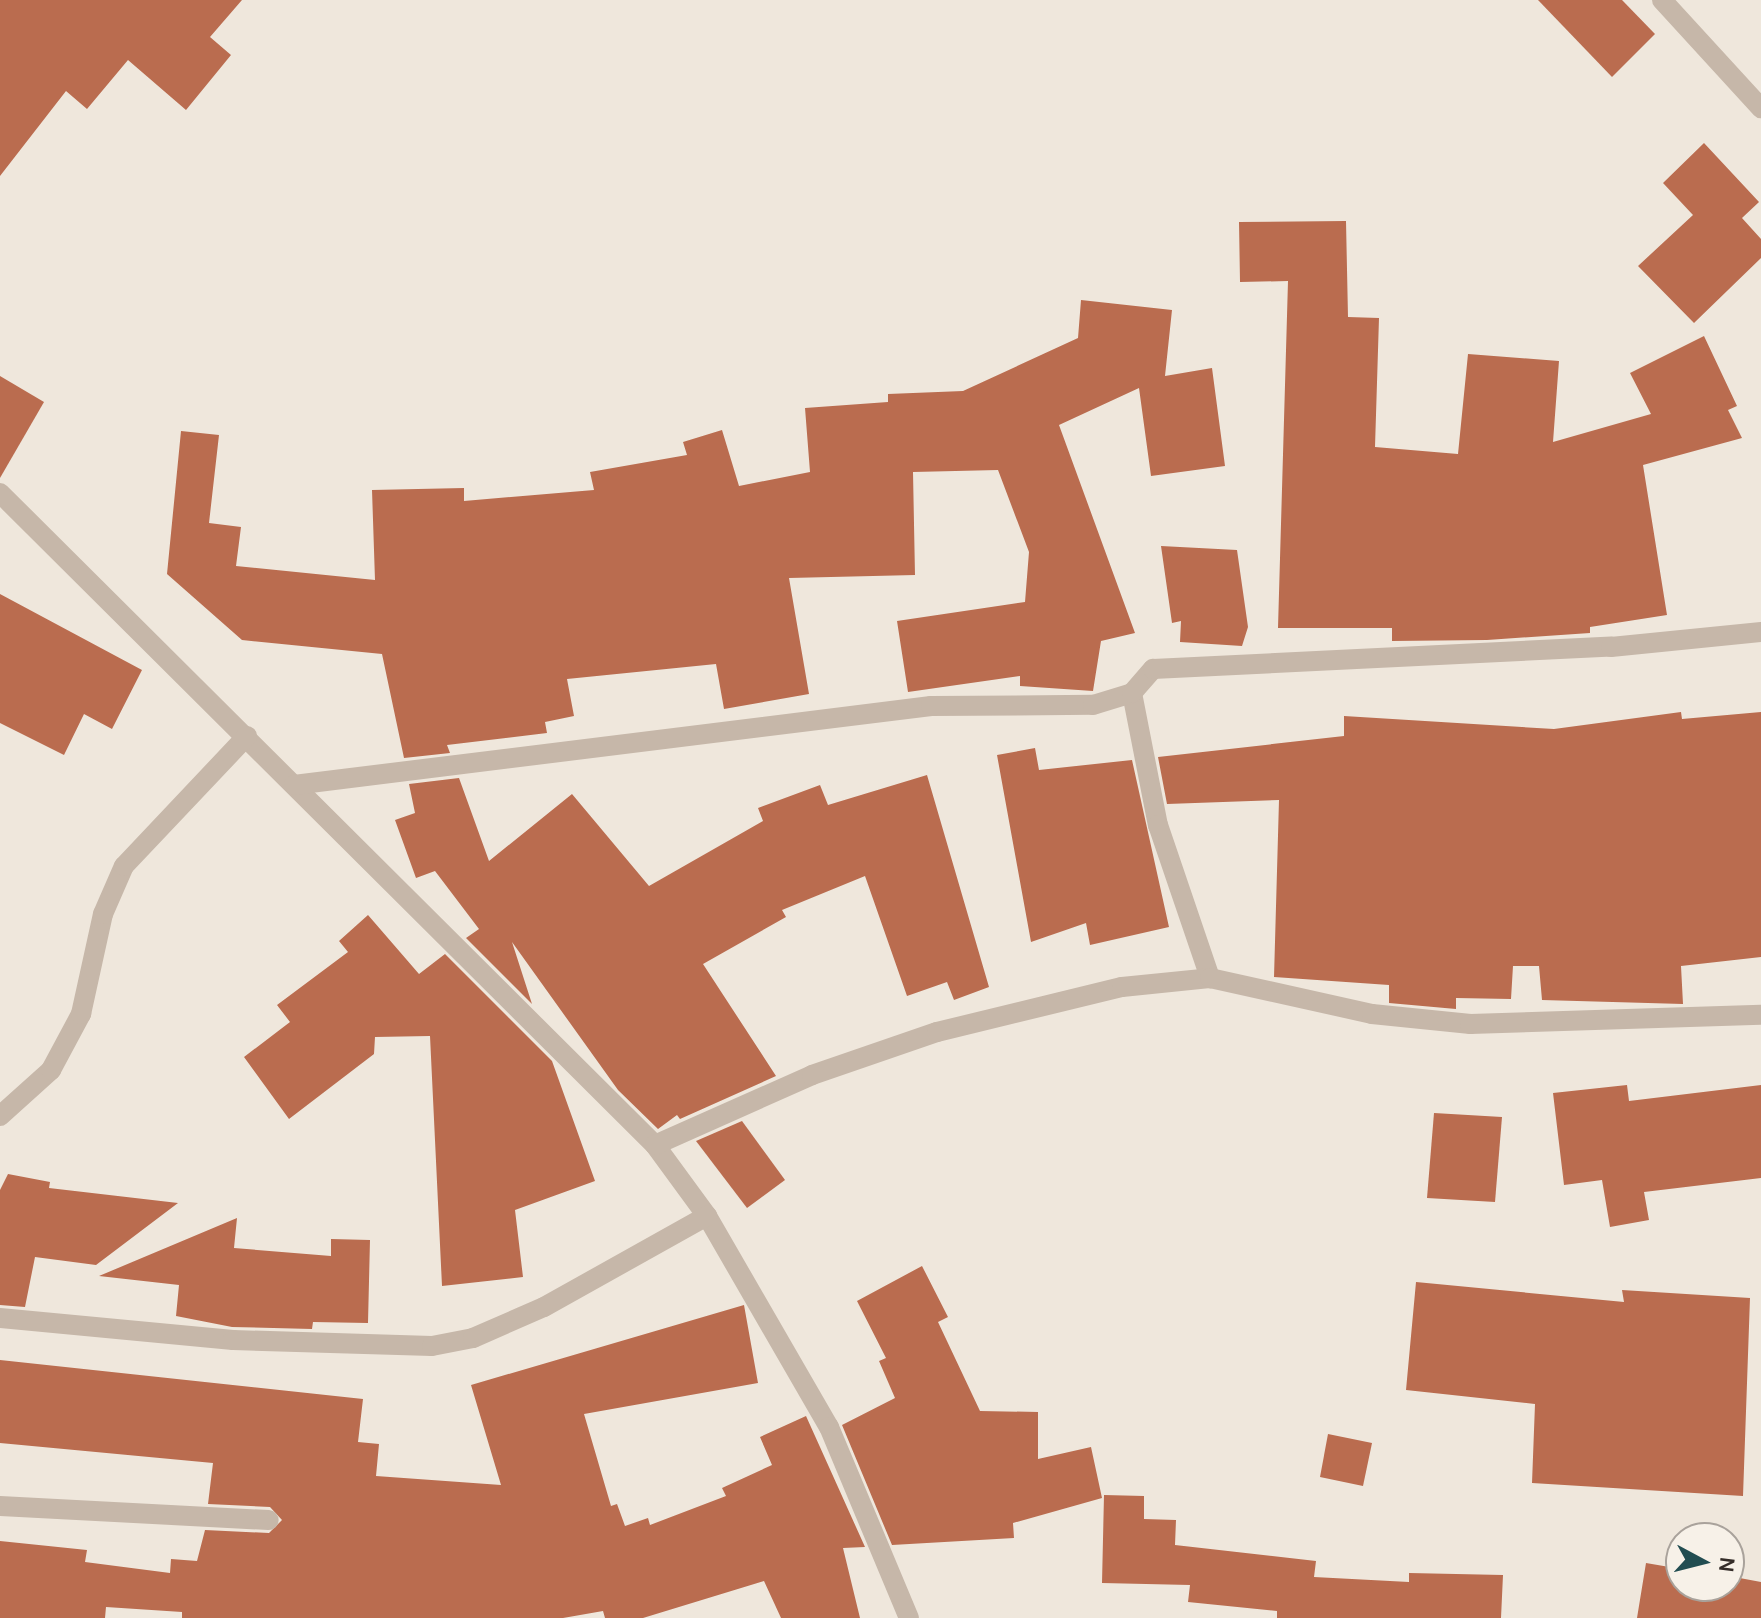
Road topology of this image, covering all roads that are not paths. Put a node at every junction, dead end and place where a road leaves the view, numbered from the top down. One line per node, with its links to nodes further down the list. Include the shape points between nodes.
1 (1662, 0): 2 (street)
2 (1761, 108)
3 (0, 493): 6 (street)
4 (1761, 632): 5 (street, via 1611,647 1153,669)
5 (1132, 693): 7 (street, via 1093,705 931,706); 8 (street, via 1158,825)
6 (247, 736): 7 (street); 10 (street, via 124,866 103,914 81,1014 51,1070)
7 (294, 785): 11 (street)
8 (1210, 978): 9 (street, via 1372,1014 1470,1024); 11 (street, via 1122,987 937,1032 812,1075)
9 (1761, 1015)
10 (0, 1116)
11 (655, 1145): 12 (street)
12 (707, 1216): 13 (street, via 544,1307 473,1338 432,1346 233,1340); 16 (street, via 829,1427)
13 (0, 1318)
14 (0, 1506): 15 (street)
15 (269, 1520)
16 (909, 1618)

